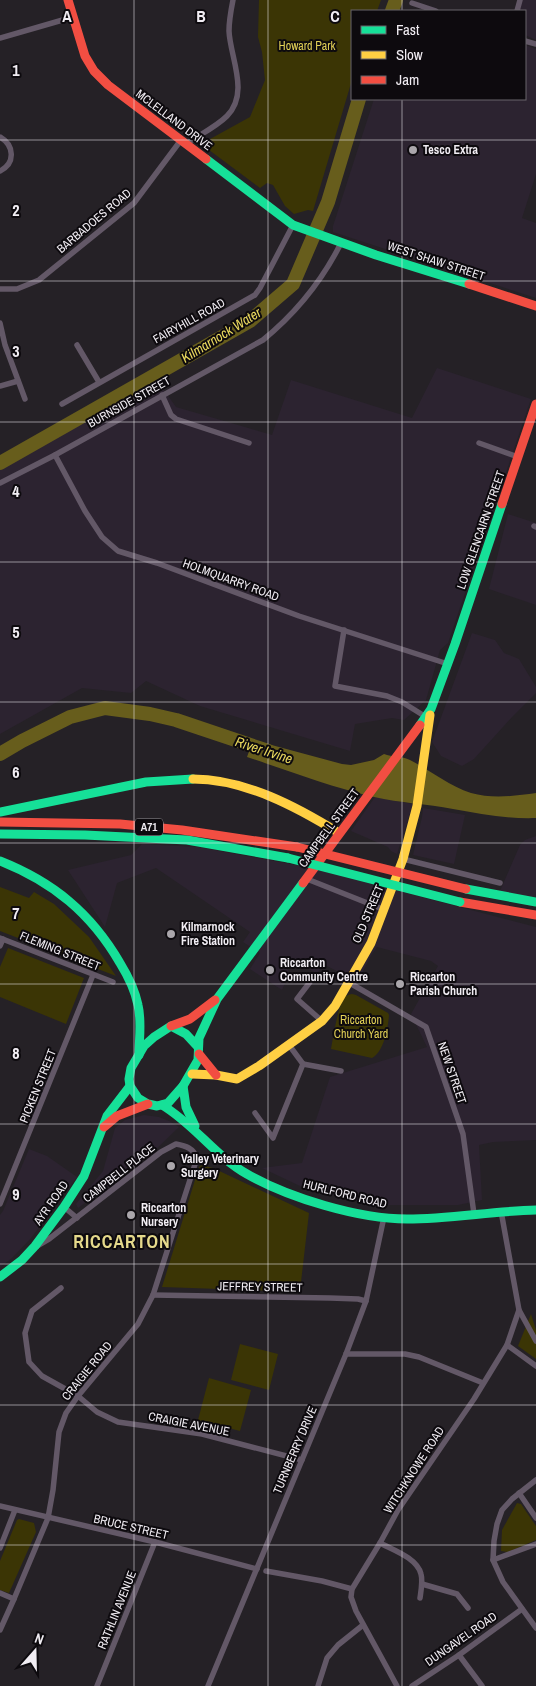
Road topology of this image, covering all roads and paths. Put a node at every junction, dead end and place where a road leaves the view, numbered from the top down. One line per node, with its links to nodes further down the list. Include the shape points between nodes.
1 (68, 0): 5 (main road, MCLELLAND DRIVE)
2 (232, 0): 8 (street, BARBADOES ROAD, via 229,32 238,78 236,99 229,115)
3 (412, 3): 4 (street)
4 (433, 10)
5 (73, 18): 6 (street); 8 (main road, MCLELLAND DRIVE, via 85,56 94,72)
6 (0, 38)
7 (0, 137): 9 (street, via 12,152 8,165)
8 (183, 142): 10 (main road, MCLELLAND DRIVE); 13 (street, BARBADOES ROAD, via 134,203 39,280 17,289)
9 (0, 171)
10 (292, 224): 11 (main road, MCLELLAND DRIVE); 18 (street, FAIRYHILL ROAD, via 256,295)
11 (328, 238): 12 (main road, WEST SHAW STREET)
12 (341, 243): 14 (main road, WEST SHAW STREET); 20 (street, BURNSIDE STREET, via 304,302 288,319 263,340)
13 (0, 290)
14 (536, 306)
15 (0, 323): 17 (street)
16 (77, 345): 18 (street)
17 (18, 381): 19 (street); 21 (street)
18 (99, 382): 22 (street, FAIRYHILL ROAD)
19 (0, 386)
20 (162, 395): 24 (street, via 176,419); 26 (street, BURNSIDE STREET)
21 (25, 399)
22 (62, 404)
23 (536, 404): 27 (main road, LOW GLENCAIRN STREET)
24 (249, 443)
25 (479, 443): 27 (street)
26 (55, 455): 28 (street, BURNSIDE STREET); 29 (street, HOLMQUARRY ROAD, via 84,511 102,537 118,550)
27 (518, 457): 30 (main road, LOW GLENCAIRN STREET)
28 (0, 483)
29 (344, 630): 30 (street, HOLMQUARRY ROAD); 31 (street, via 335,686 387,696)
30 (448, 664): 31 (main road, CAMPBELL STREET)
31 (429, 713): 32 (main road, CAMPBELL STREET); 33 (main road, OLD STREET)
32 (414, 734): 33 (main road); 36 (main road, CAMPBELL STREET)
33 (424, 744): 38 (main road, OLD STREET, via 417,806)
34 (0, 812): 36 (main road, via 121,787 196,779 230,784 273,797)
35 (0, 822): 42 (main road, A71, bridge, via 120,824 298,847 466,889)
36 (339, 833): 40 (main road, CAMPBELL STREET)
37 (0, 834): 44 (main road, A71, bridge, via 187,840 288,858 460,902)
38 (403, 859): 41 (street); 43 (main road, OLD STREET)
39 (0, 861): 56 (main road, via 63,894 88,916 114,951 133,988 139,1008)
40 (307, 879): 43 (street); 51 (main road, CAMPBELL STREET)
41 (500, 883)
42 (536, 902)
43 (385, 910): 50 (main road, OLD STREET, via 371,943)
44 (536, 915)
45 (2, 938): 46 (street); 47 (street, FLEMING STREET)
46 (0, 946)
47 (93, 975): 48 (street, FLEMING STREET); 69 (street, PICKEN STREET)
48 (113, 982)
49 (310, 982): 52 (street, via 297,999)
50 (348, 982): 52 (main road, OLD STREET); 73 (street, NEW STREET, via 426,1027 463,1134)
51 (217, 999): 53 (main road, CAMPBELL STREET, via 190,1019); 55 (main road, CAMPBELL STREET, via 202,1028)
52 (322, 1021): 54 (main road, OLD STREET)
53 (171, 1026): 55 (main road, via 189,1034); 56 (main road, via 154,1037)
54 (289, 1044): 57 (street); 60 (main road, OLD STREET, via 237,1079)
55 (198, 1051): 59 (main road); 60 (main road)
56 (138, 1055): 61 (main road, via 131,1068)
57 (302, 1064): 58 (street); 65 (street, via 273,1138)
58 (341, 1071)
59 (192, 1074): 60 (main road, OLD STREET); 62 (main road)
60 (216, 1075)
61 (130, 1086): 63 (main road, via 138,1098); 66 (main road, AYR ROAD, via 107,1116)
62 (183, 1086): 64 (main road, via 174,1098); 67 (main road, HURLFORD ROAD, via 186,1107)
63 (148, 1104): 64 (main road); 66 (main road, via 117,1116)
64 (162, 1105): 67 (main road, HURLFORD ROAD)
65 (255, 1112)
66 (102, 1129): 70 (main road, AYR ROAD, via 84,1176)
67 (198, 1131): 74 (main road, HURLFORD ROAD, via 228,1161 270,1185 326,1204)
68 (197, 1158): 75 (street, CAMPBELL PLACE, via 187,1147 176,1144 161,1152); 79 (street, CRAIGIE ROAD)
69 (0, 1204)
70 (64, 1207): 75 (street, CAMPBELL PLACE); 76 (main road, AYR ROAD)
71 (536, 1210): 72 (main road, HURLFORD ROAD)
72 (501, 1211): 73 (main road, HURLFORD ROAD); 81 (street)
73 (474, 1214): 74 (main road, HURLFORD ROAD, via 408,1219)
74 (384, 1217): 80 (street, TURNBERRY DRIVE)
75 (77, 1218): 76 (street, CAMPBELL PLACE)
76 (35, 1246): 77 (main road, AYR ROAD)
77 (0, 1277)
78 (61, 1288): 87 (street, CRAIGIE AVENUE, via 32,1311 25,1332 29,1362 42,1376)
79 (153, 1295): 80 (street, JEFFREY STREET); 87 (street, CRAIGIE ROAD, via 138,1324)
80 (366, 1301): 84 (street, TURNBERRY DRIVE)
81 (519, 1310): 82 (street); 83 (street, WITCHKNOWE ROAD)
82 (536, 1341)
83 (507, 1345): 85 (street); 86 (street, WITCHKNOWE ROAD)
84 (346, 1354): 86 (street, via 405,1354); 88 (street, TURNBERRY DRIVE)
85 (536, 1366)
86 (483, 1383): 96 (street, WITCHKNOWE ROAD, via 398,1510)
87 (78, 1396): 88 (street, CRAIGIE AVENUE, via 98,1412 118,1422 202,1434); 93 (street, CRAIGIE ROAD, via 66,1413 59,1432)
88 (302, 1460): 100 (street, TURNBERRY DRIVE)
89 (536, 1480): 90 (street)
90 (519, 1493): 94 (street); 99 (street, via 502,1510)
91 (0, 1506): 92 (street, BRUCE STREET)
92 (15, 1510): 93 (street, BRUCE STREET); 98 (street)
93 (48, 1518): 95 (street, BRUCE STREET); 106 (street, CRAIGIE ROAD)
94 (536, 1518)
95 (155, 1542): 100 (street, BRUCE STREET); 113 (street, RATHLIN AVENUE)
96 (380, 1543): 102 (street, via 411,1561 422,1575); 103 (street, WITCHKNOWE ROAD)
97 (536, 1544): 99 (street)
98 (0, 1548)
99 (493, 1560): 108 (street, via 503,1582)
100 (257, 1569): 114 (street, TURNBERRY DRIVE)
101 (266, 1571): 103 (street)
102 (422, 1584): 105 (street); 107 (street, via 457,1594)
103 (352, 1589): 109 (street, via 351,1597)
104 (0, 1593): 106 (street)
105 (420, 1598)
106 (14, 1599): 111 (street, CRAIGIE ROAD)
107 (468, 1608)
108 (522, 1608): 110 (street); 112 (street, DUNGAVEL ROAD)
109 (363, 1625): 115 (street, via 327,1658); 116 (street)
110 (536, 1628)
111 (0, 1630)
112 (459, 1655): 117 (street, DUNGAVEL ROAD); 118 (street)
113 (97, 1686)
114 (208, 1686)
115 (318, 1686)
116 (397, 1686)
117 (412, 1686)
118 (482, 1686)

